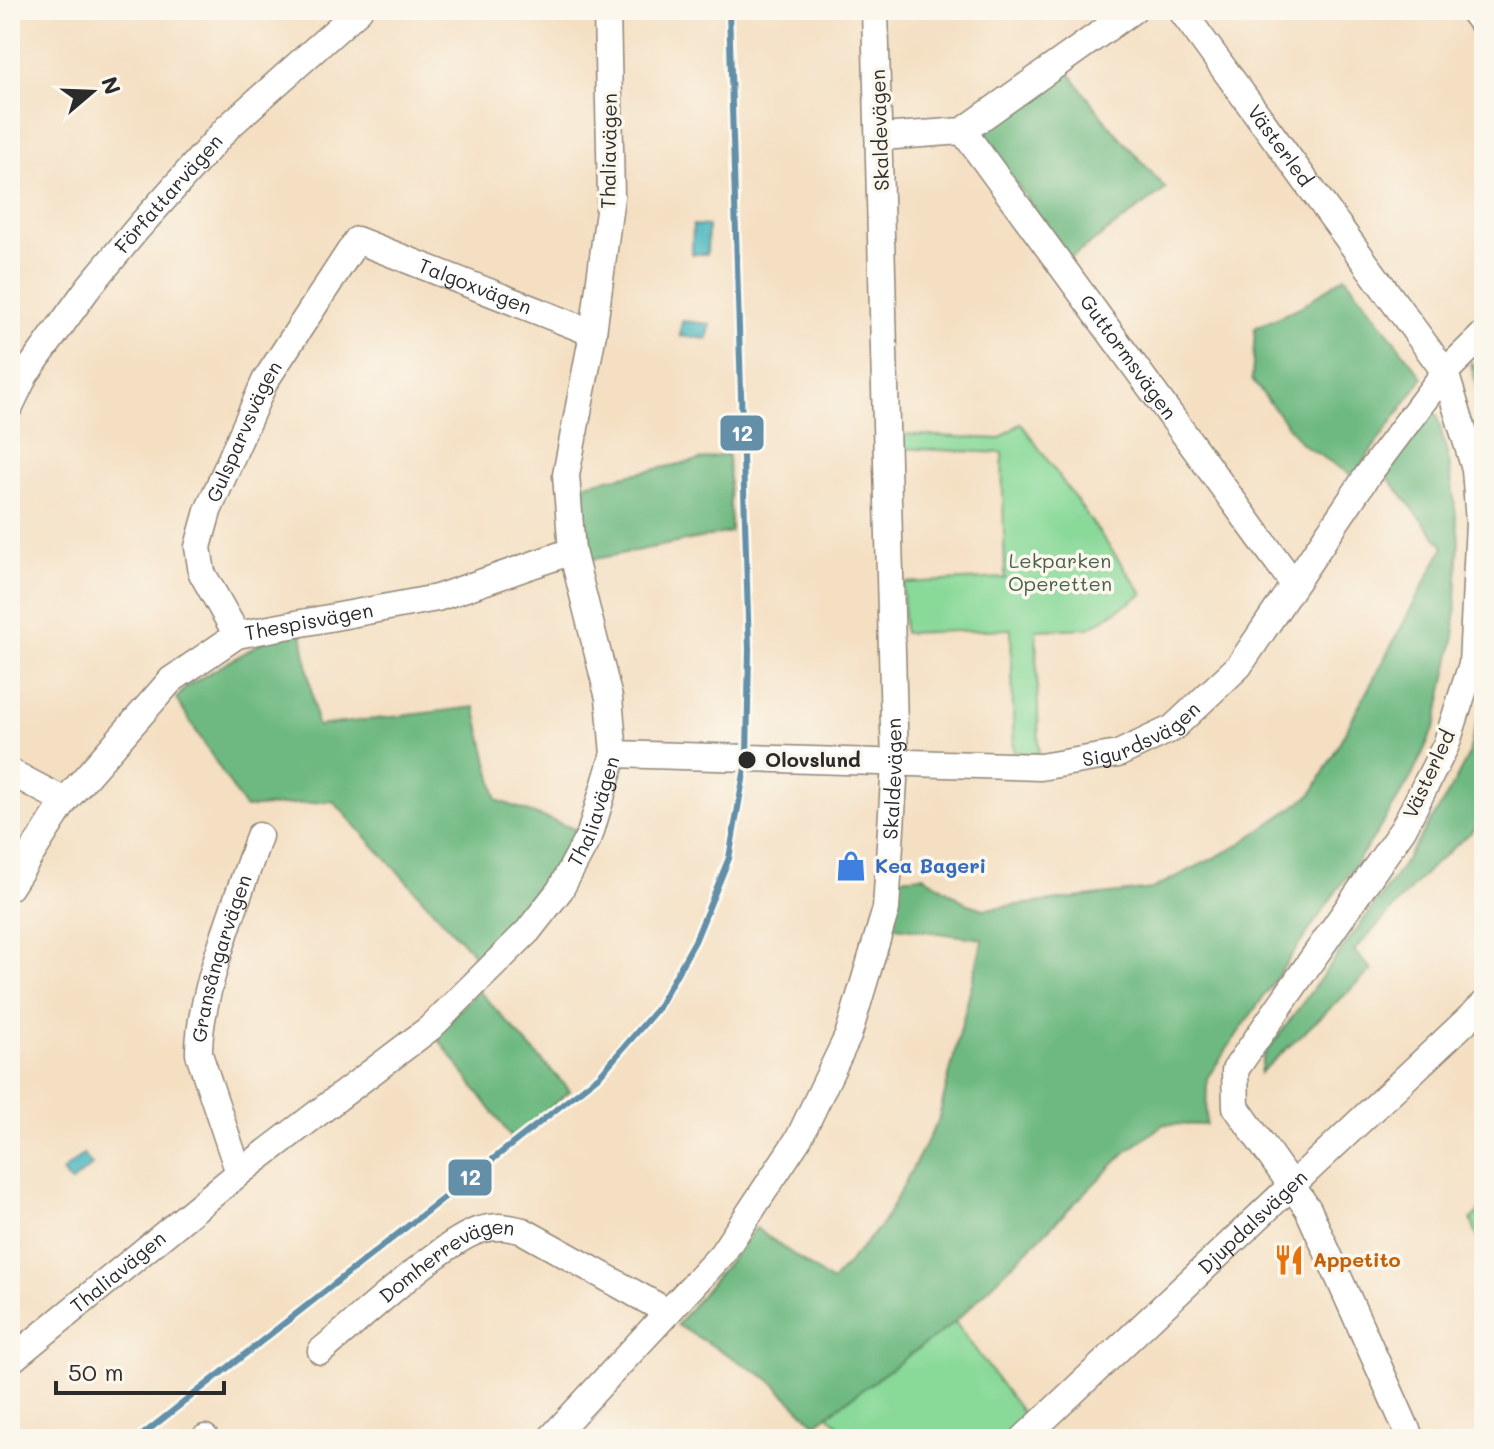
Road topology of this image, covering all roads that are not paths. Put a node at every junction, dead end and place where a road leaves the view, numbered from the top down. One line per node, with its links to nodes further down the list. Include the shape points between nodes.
1 (359, 10): 12 (street, Författarvägen, via 228,127 137,229 43,350)
2 (607, 10): 9 (street, Thaliavägen, via 611,196)
3 (875, 10): 7 (street, Skaldevägen)
4 (1133, 10): 6 (street)
5 (1181, 10): 11 (street, Västerled)
6 (963, 131): 7 (street); 14 (street, Guttormsvägen)
7 (881, 137): 17 (street, Skaldevägen)
8 (357, 240): 9 (street, Talgoxvägen); 15 (street, Gulsparvsvägen, via 265,381 208,511 198,547 202,573)
9 (593, 333): 13 (street, Thaliavägen, via 566,475)
10 (1484, 334): 11 (street, Sigurdsvägen)
11 (1445, 372): 14 (street, Sigurdsvägen); 24 (street, Västerled, via 1475,469 1479,567 1472,664 1446,745 1403,829 1235,1070 1236,1107)
12 (10, 406)
13 (572, 551): 15 (street, Thespisvägen, via 437,598); 16 (street, Thaliavägen, via 609,698)
14 (1293, 583): 17 (street, Sigurdsvägen, via 1239,666 1173,728 1118,754 1040,767)
15 (237, 635): 19 (street, Thespisvägen, via 171,680)
16 (614, 754): 17 (street, Sigurdsvägen); 23 (street, Thaliavägen, via 590,834 560,890 528,931 430,1028)
17 (895, 764): 25 (street, Skaldevägen, via 886,909 848,1036 799,1138 722,1254)
18 (10, 772): 19 (street)
19 (65, 801): 21 (street, Thespisvägen)
20 (259, 836): 23 (street, Gransångarvägen, via 199,1037 199,1054)
21 (10, 887)
22 (1484, 1004): 24 (street, Djupdalsvägen)
23 (239, 1173): 27 (street, Thaliavägen)
24 (1290, 1186): 29 (street, Djupdalsvägen); 30 (street, Västerled, via 1308,1209)
25 (668, 1312): 26 (street, Domherrevägen, via 523,1231 501,1226 478,1230 453,1244); 28 (street, Skaldevägen)
26 (321, 1351)
27 (10, 1361)
28 (550, 1439)
29 (1023, 1439)
30 (1411, 1439)

